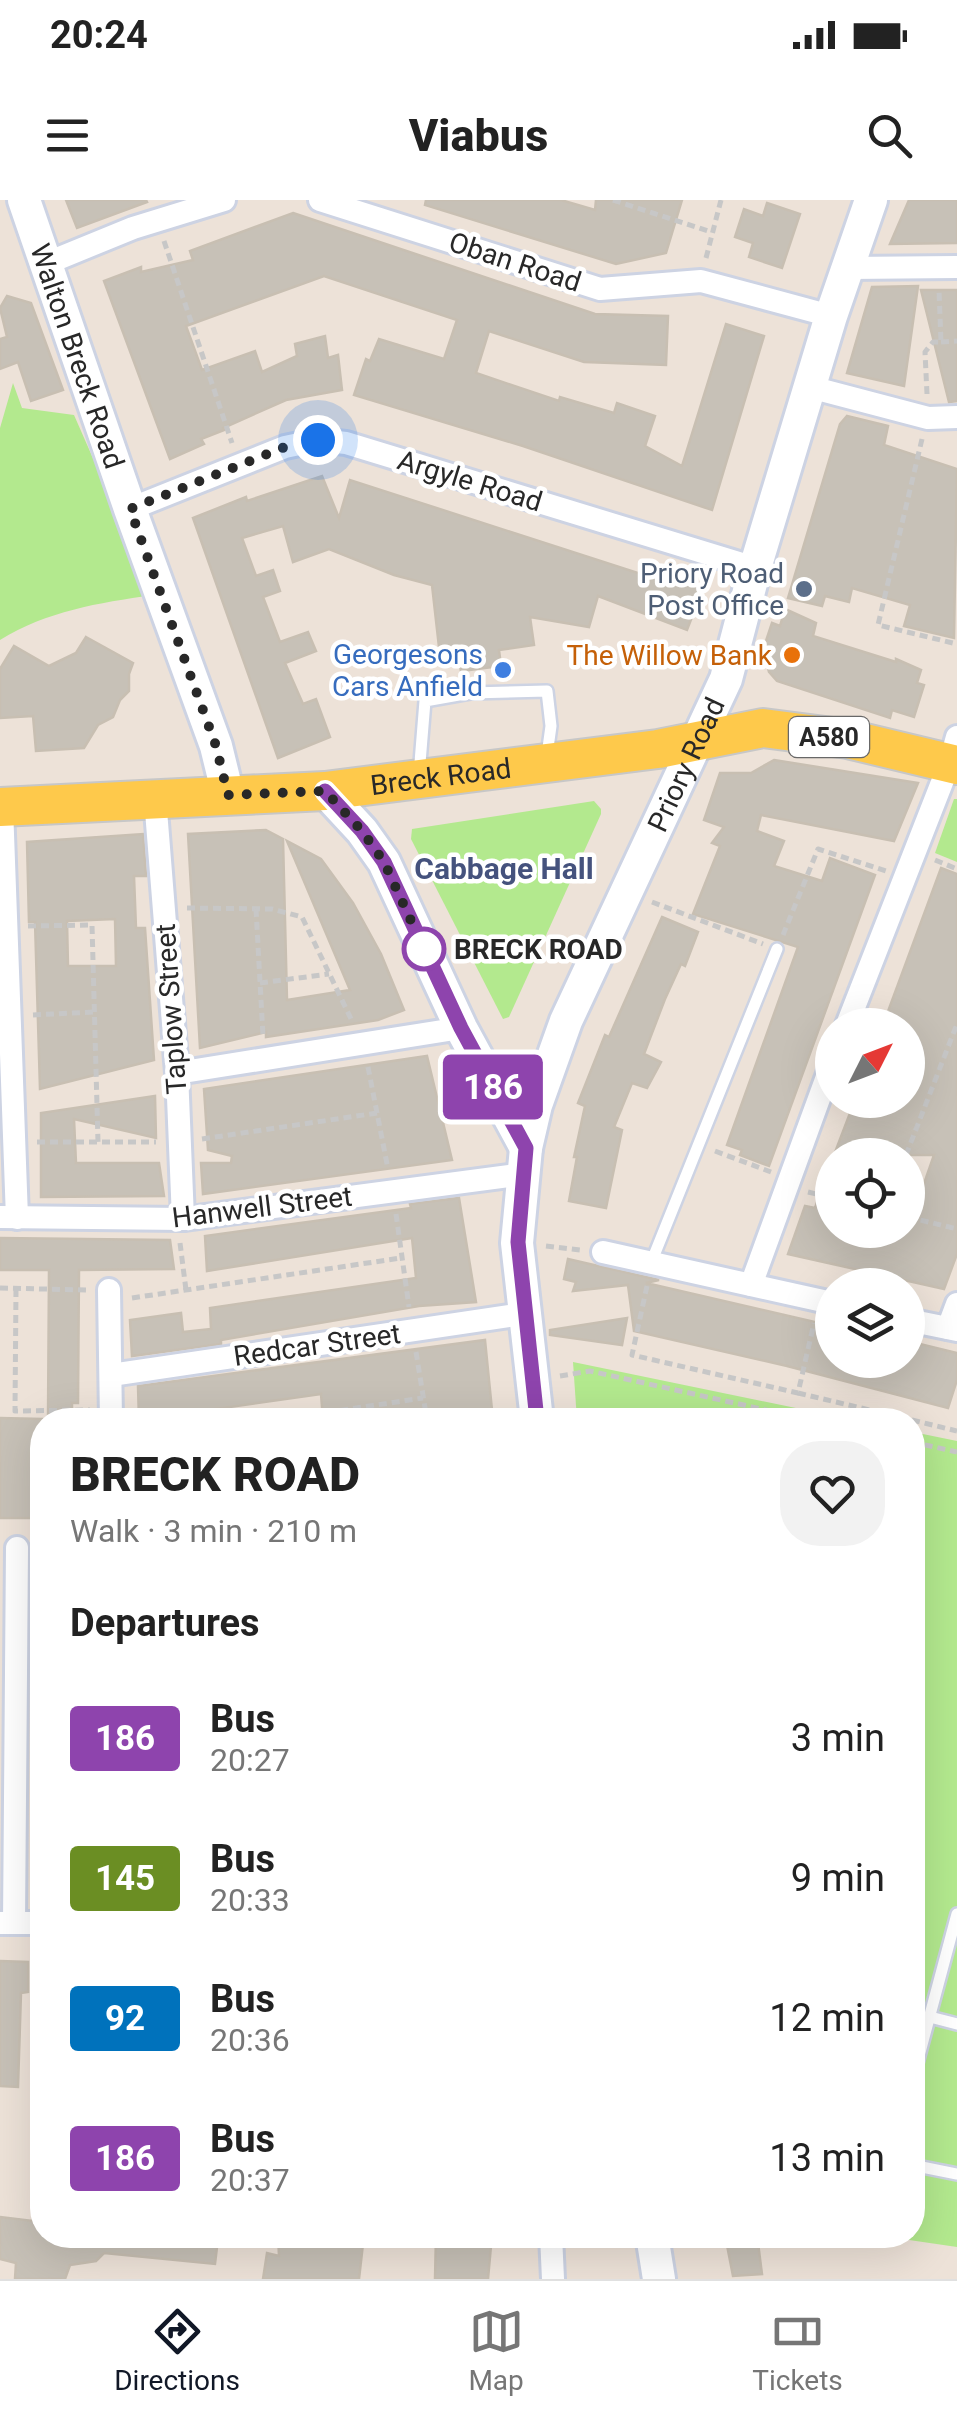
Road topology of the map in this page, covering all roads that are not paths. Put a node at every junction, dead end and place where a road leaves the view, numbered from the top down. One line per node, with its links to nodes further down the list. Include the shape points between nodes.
1 (24, 200): 5 (street, Walton Breck Road)
2 (224, 200): 5 (street)
3 (320, 200): 8 (street, Oban Road, via 600,290 701,281)
4 (871, 200): 7 (street, Priory Road)
5 (46, 264): 11 (street, Walton Breck Road)
6 (947, 267): 7 (street)
7 (848, 268): 8 (street, Priory Road)
8 (830, 316): 9 (street, Priory Road)
9 (810, 387): 10 (street, via 928,418); 12 (street, Priory Road)
10 (957, 417)
11 (130, 509): 12 (street, Argyle Road, via 318,440); 18 (street, Walton Breck Road)
12 (755, 568): 13 (street, Priory Road, via 726,680)
13 (699, 740): 14 (main road, A580, via 763,728); 15 (main road, Breck Road / A580); 26 (street, Priory Road, via 550,1061)
14 (955, 755): 22 (street)
15 (546, 763): 16 (main road, Breck Road / A580); 16 (lane, via 552,726 547,691 470,692 426,701)
16 (418, 779): 17 (main road, Breck Road / A580)
17 (325, 791): 18 (main road, Breck Road / A580); 23 (street, via 384,862)
18 (228, 795): 19 (main road, Breck Road / A580)
19 (156, 798): 20 (main road, Breck Road / A580); 24 (street, Taplow Street)
20 (1, 807): 27 (street, via 10,1016)
21 (778, 949): 30 (lane)
22 (854, 1008)
23 (461, 1028): 24 (street); 26 (street)
24 (177, 1073): 28 (street, Taplow Street)
25 (815, 1107): 31 (street)
26 (525, 1161): 28 (street, Hanwell Street, via 393,1191); 35 (street, Priory Road, via 518,1242)
27 (8, 1218): 28 (street, Hanwell Street)
28 (180, 1219)
29 (603, 1252): 30 (street)
30 (651, 1263): 31 (street)
31 (751, 1285): 33 (street)
32 (109, 1296): 38 (street)
33 (815, 1300)
34 (957, 1304): 37 (street)
35 (523, 1314): 38 (street, Redcar Street); 40 (street, Priory Road)
36 (925, 1324): 37 (street)
37 (952, 1330)
38 (112, 1375): 39 (street)
39 (111, 1408)
40 (536, 1408)
41 (18, 1548): 43 (street)
42 (957, 1914): 44 (lane)
43 (7, 1923)
44 (930, 2017): 45 (lane); 46 (lane); 47 (lane)
45 (925, 2018)
46 (957, 2024)
47 (925, 2035)
48 (925, 2168): 49 (lane)
49 (957, 2174)
50 (552, 2248): 52 (street)
51 (654, 2248): 53 (street)
52 (553, 2279)
53 (659, 2279)

